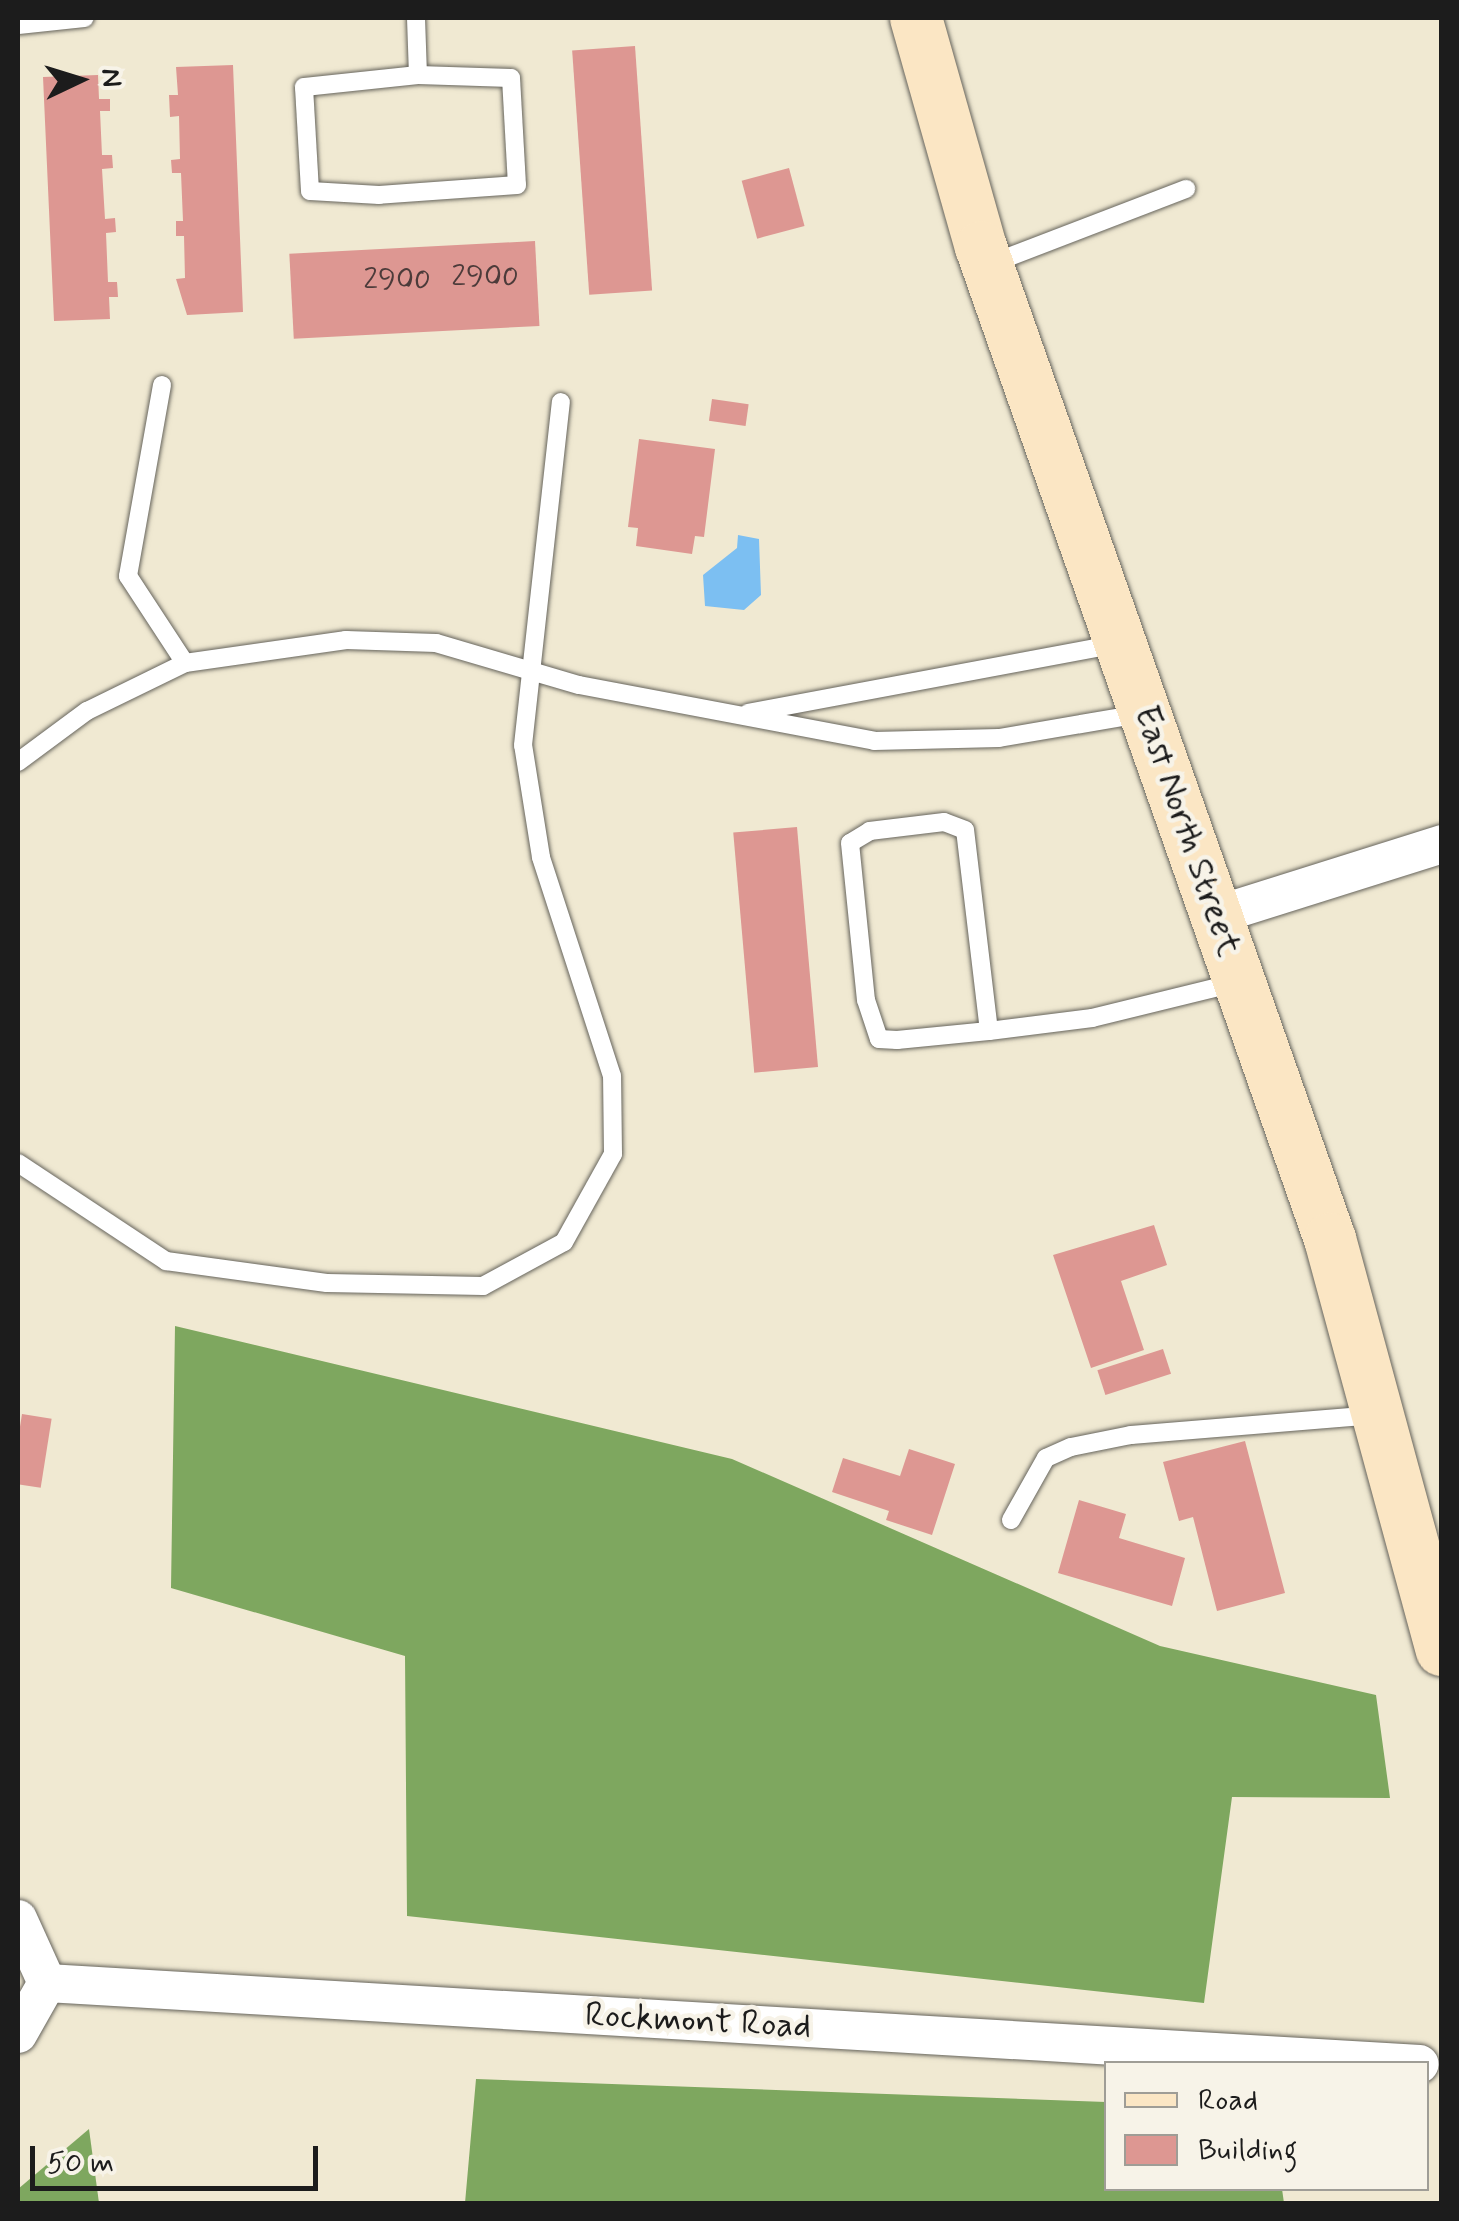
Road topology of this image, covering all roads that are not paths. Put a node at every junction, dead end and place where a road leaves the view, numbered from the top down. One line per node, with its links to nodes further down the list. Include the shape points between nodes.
1 (85, 18): 4 (lane)
2 (416, 18): 5 (lane)
3 (916, 18): 7 (main road, East North Street)
4 (18, 24)
5 (418, 76): 5 (lane, via 304,87 310,192 517,185 510,78)
6 (1186, 189): 7 (lane)
7 (987, 265): 10 (main road, East North Street)
8 (162, 385): 11 (lane, via 128,576)
9 (561, 402): 12 (lane)
10 (1121, 643): 13 (main road, East North Street); 14 (lane)
11 (186, 663): 12 (lane, via 346,640 436,643); 15 (lane, via 87,712)
12 (530, 671): 14 (lane); 20 (lane, via 523,744 542,856 612,1076 613,1154 564,1242 483,1286 327,1283 166,1261)
13 (1146, 713): 14 (lane, via 999,738 874,740); 17 (main road, East North Street)
14 (738, 715)
15 (18, 762)
16 (1442, 844): 17 (street)
17 (1218, 915): 18 (main road, East North Street)
18 (1241, 982): 19 (lane, via 1092,1018); 21 (main road, East North Street, via 1330,1239)
19 (989, 1030): 19 (lane, via 879,1039 866,1000 850,843 870,831 944,822 965,830)
20 (18, 1163)
21 (1380, 1414): 22 (lane, via 1071,1447 1046,1458); 23 (main road, East North Street)
22 (1011, 1520)
23 (1442, 1650)
24 (18, 1919): 25 (street)
25 (46, 1983): 26 (street); 27 (street, Rockmont Road)
26 (18, 2034)
27 (1372, 2061)

